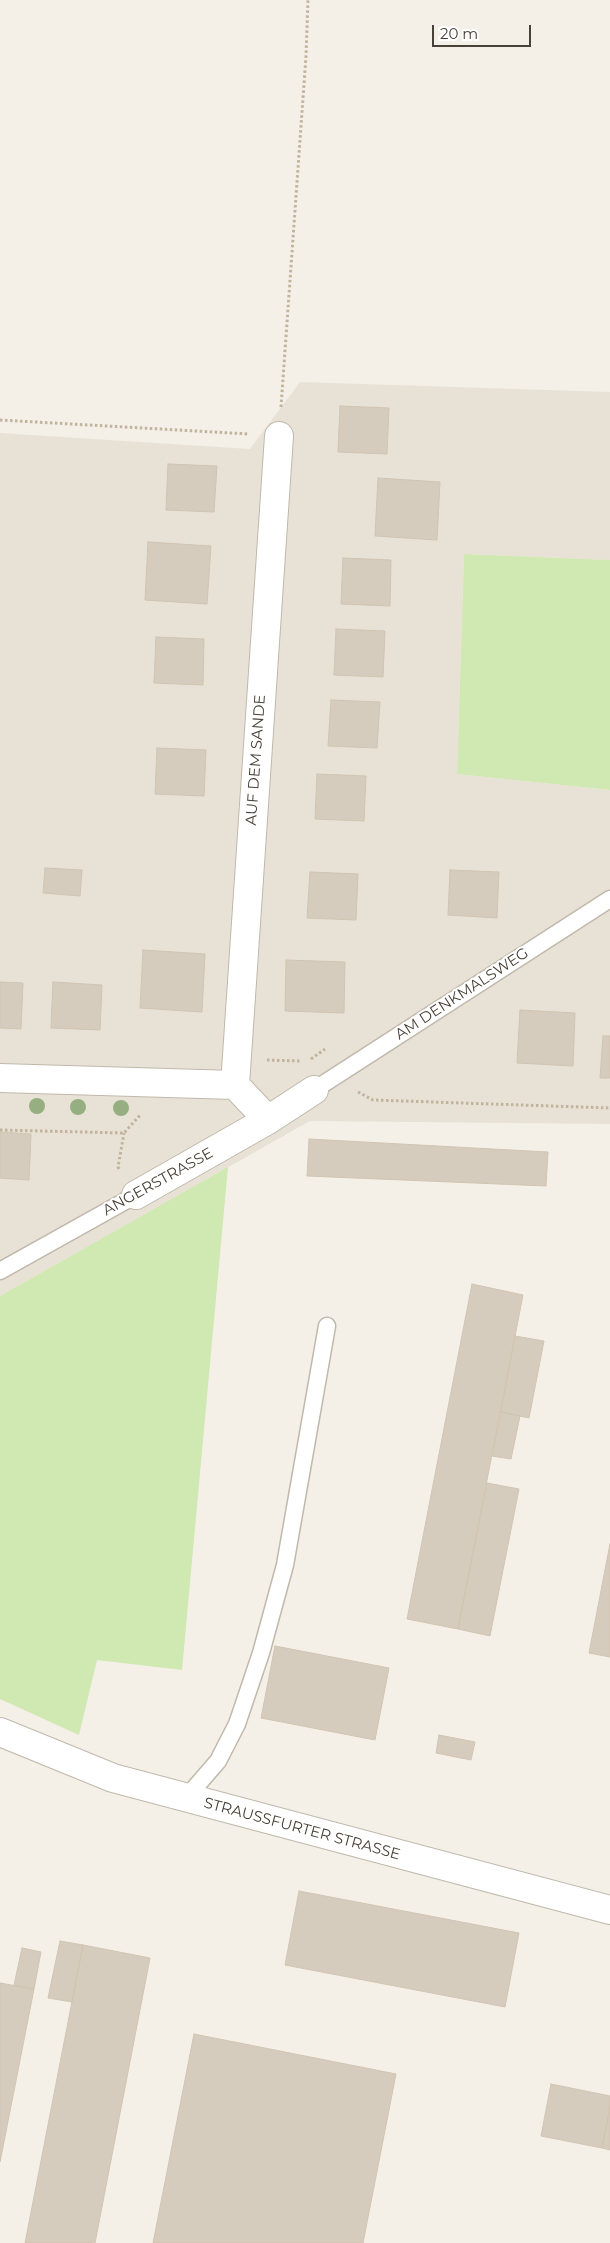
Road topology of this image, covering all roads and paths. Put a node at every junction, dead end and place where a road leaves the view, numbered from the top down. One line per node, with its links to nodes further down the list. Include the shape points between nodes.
1 (308, 0): 3 (path)
2 (0, 420): 3 (path)
3 (278, 436): 6 (street, AUF DEM SANDE)
4 (610, 899): 7 (lane, AM DENKMALSWEG)
5 (325, 1049): 6 (path, via 307,1061)
6 (236, 1058): 10 (street, AUF DEM SANDE)
7 (342, 1072): 11 (lane, AM DENKMALSWEG); 12 (path, via 354,1089 373,1100)
8 (0, 1078): 9 (street)
9 (154, 1082): 10 (street); 14 (path, via 152,1102 124,1133)
10 (234, 1085): 13 (street)
11 (314, 1090): 13 (street, ANGERSTRASSE)
12 (610, 1108)
13 (268, 1120): 15 (street, ANGERSTRASSE)
14 (0, 1130)
15 (136, 1195): 16 (lane, ANGERSTRASSE)
16 (0, 1271)
17 (327, 1326): 19 (lane, via 286,1565 261,1653 237,1724 218,1761)
18 (0, 1732): 19 (street, STRAUSSFURTER STRASSE, via 113,1778)
19 (186, 1798): 20 (street, STRAUSSFURTER STRASSE)
20 (610, 1910)

